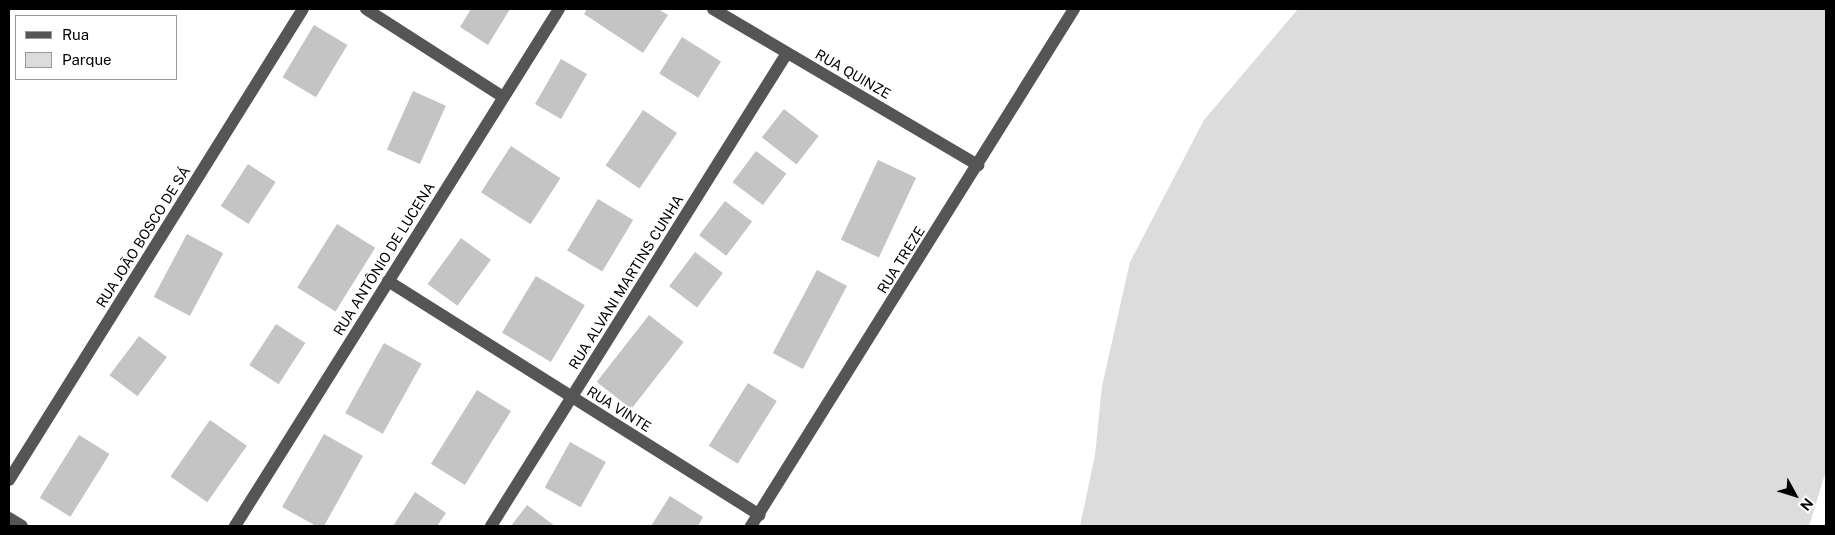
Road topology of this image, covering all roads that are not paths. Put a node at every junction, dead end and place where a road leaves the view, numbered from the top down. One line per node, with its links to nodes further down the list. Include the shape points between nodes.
1 (303, 9): 11 (lane, RUA JOÃO BOSCO DE SÁ)
2 (366, 9): 7 (lane)
3 (559, 9): 7 (lane, RUA ANTÔNIO DE LUCENA)
4 (713, 9): 6 (lane, RUA QUINZE)
5 (1074, 9): 8 (lane, RUA TREZE)
6 (787, 53): 8 (lane, RUA QUINZE); 10 (lane, RUA ALVANI MARTINS CUNHA)
7 (503, 96): 9 (lane, RUA ANTÔNIO DE LUCENA)
8 (978, 165): 12 (lane, RUA TREZE)
9 (388, 280): 10 (lane, RUA VINTE); 15 (lane, RUA ANTÔNIO DE LUCENA)
10 (572, 397): 12 (lane, RUA VINTE); 16 (lane, RUA ALVANI MARTINS CUNHA)
11 (9, 480)
12 (759, 515): 17 (lane, RUA TREZE)
13 (9, 518): 14 (lane)
14 (22, 526)
15 (235, 526)
16 (491, 526)
17 (752, 526)

